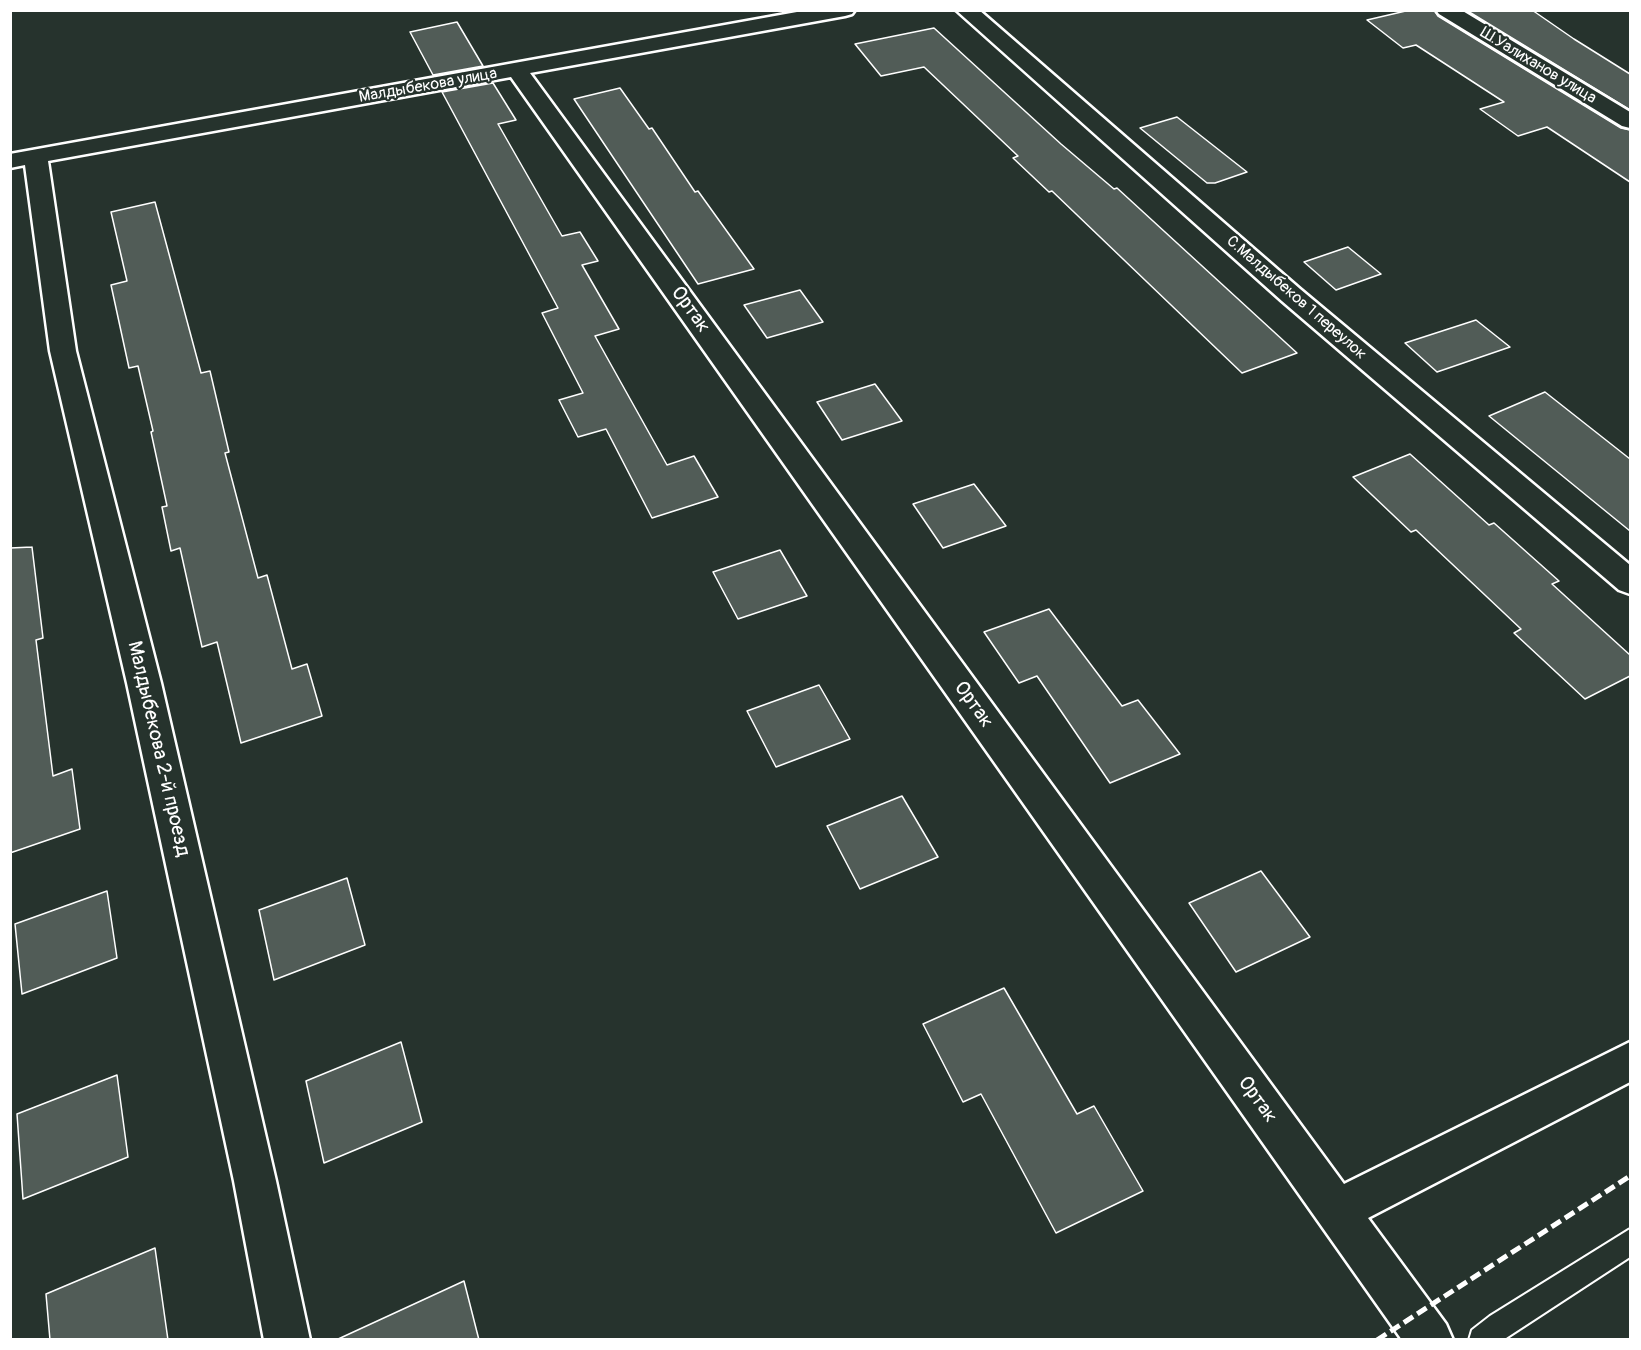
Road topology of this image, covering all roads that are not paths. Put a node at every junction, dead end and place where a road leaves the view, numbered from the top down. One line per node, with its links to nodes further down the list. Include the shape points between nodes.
1 (845, 10): 4 (street, Малдыбекова улица)
2 (966, 10): 7 (street, С.Малдыбеков 1 переулок, via 1291,295)
3 (1446, 10): 5 (street, Ш.Уалиханов улица)
4 (517, 70): 6 (street, Малдыбекова улица); 9 (street, Ортак)
5 (1630, 121)
6 (23, 159): 11 (street, Малдыбекова 2-й проезд, via 63,351 144,683)
7 (1630, 582)
8 (1630, 1061): 9 (street)
9 (1337, 1211): 12 (street, Ортак)
10 (1630, 1242): 13 (lane, via 1499,1325)
11 (287, 1340)
12 (1430, 1340)
13 (1482, 1340)

